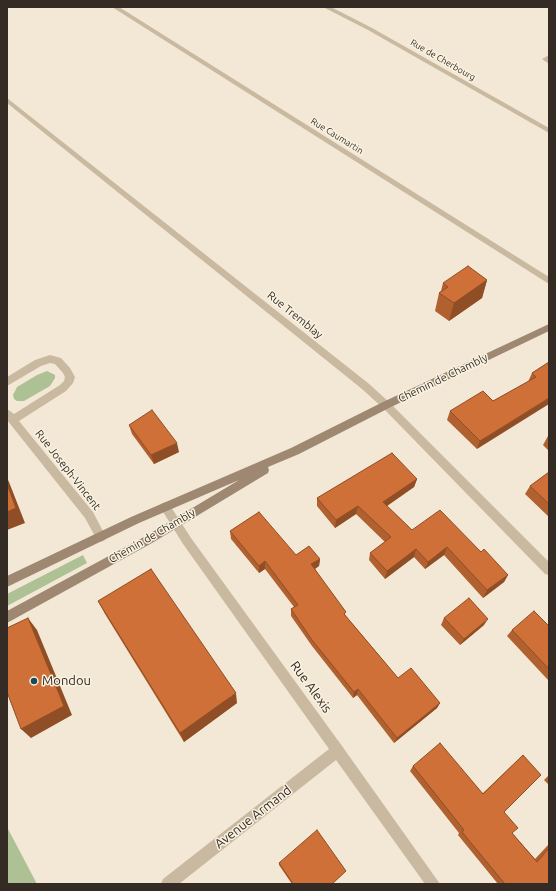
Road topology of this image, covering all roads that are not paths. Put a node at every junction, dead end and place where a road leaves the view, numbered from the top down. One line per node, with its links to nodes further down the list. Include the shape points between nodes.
1 (115, 7): 7 (street, Rue Caumartin)
2 (326, 7): 6 (street, Rue de Cherbourg, via 370,29)
3 (549, 57): 4 (street, via 545,59)
4 (549, 62)
5 (7, 100): 10 (street, Rue Tremblay)
6 (549, 131)
7 (549, 282)
8 (549, 327): 10 (street, Chemin de Chambly)
9 (7, 382): 11 (street, Rue Joseph-Vincent, via 38,363 50,359 58,361 70,377 63,388)
10 (386, 405): 12 (street, Chemin de Chambly); 16 (street, Rue Tremblay)
11 (10, 417): 15 (street, Rue Joseph-Vincent, via 89,515)
12 (295, 451): 13 (street, Chemin de Chambly); 14 (street, Chemin de Chambly)
13 (165, 507): 14 (street, Rue Alexis); 15 (street, Chemin de Chambly)
14 (176, 523): 18 (street, Chemin de Chambly); 19 (street, Rue Alexis)
15 (101, 536): 17 (street, Chemin de Chambly)
16 (549, 570)
17 (7, 582)
18 (7, 617)
19 (338, 750): 20 (street, Avenue Armand); 21 (street, Rue Alexis)
20 (168, 884)
21 (433, 884)

